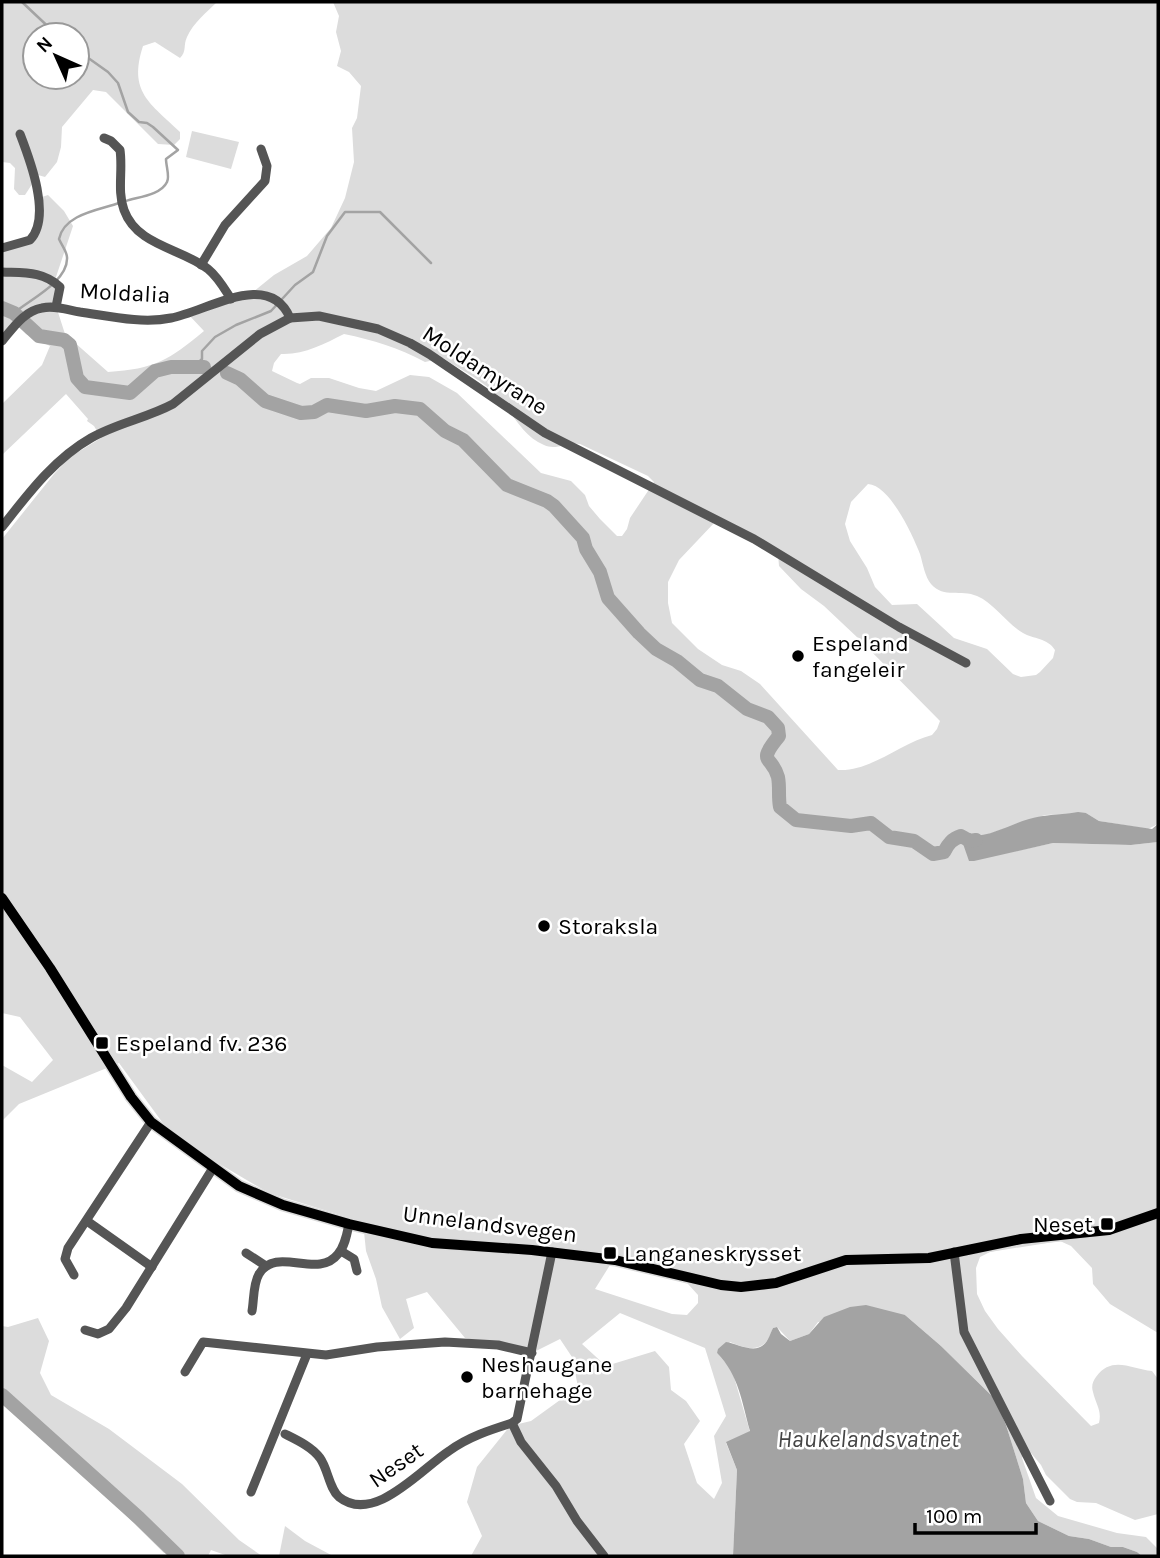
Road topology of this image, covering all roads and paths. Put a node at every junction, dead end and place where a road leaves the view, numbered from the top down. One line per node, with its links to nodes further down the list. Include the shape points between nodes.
1 (20, 134): 4 (street, via 36,184 39,223 30,240)
2 (104, 138): 5 (street, Moldalia, via 120,150 122,200 128,219 140,232)
3 (261, 149): 5 (street, via 267,166 265,181 225,225)
4 (2, 248)
5 (201, 265): 7 (street, Moldalia)
6 (2, 272): 8 (street, Moldalia, via 38,274 55,282 60,287)
7 (231, 299): 8 (street, Moldalia, via 162,320); 9 (street, Moldalia, via 268,295 281,303)
8 (56, 307): 10 (street, Moldalia, via 26,315)
9 (290, 318): 11 (street, Moldamyrane, via 260,334 173,404 81,444 47,474); 12 (street, Moldamyrane, via 348,321 410,343 545,433 754,539)
10 (2, 341)
11 (2, 527)
12 (966, 663)
13 (2, 898): 14 (main road, Unnelandsvegen)
14 (151, 1122): 15 (main road, Unnelandsvegen); 17 (street)
15 (213, 1168): 18 (main road, Unnelandsvegen, via 262,1198); 24 (street)
16 (1158, 1213): 21 (main road, Unnelandsvegen, via 1109,1230)
17 (87, 1221): 24 (street); 26 (street, via 66,1254)
18 (349, 1224): 19 (street); 20 (main road, Unnelandsvegen, via 432,1243)
19 (341, 1251): 23 (street, via 321,1265 278,1262); 25 (street, via 354,1259)
20 (552, 1252): 21 (main road, Unnelandsvegen, via 615,1260 741,1287 776,1283 846,1260 929,1258); 29 (street)
21 (954, 1252): 35 (street, via 964,1332)
22 (246, 1253): 23 (street)
23 (266, 1266): 27 (street, via 257,1278)
24 (152, 1267): 28 (street, via 109,1329 98,1334)
25 (357, 1271)
26 (74, 1275)
27 (252, 1311)
28 (85, 1330)
29 (532, 1353): 30 (street, via 498,1345 446,1342); 32 (street, via 517,1419)
30 (306, 1354): 31 (street, via 202,1342); 34 (street)
31 (185, 1373)
32 (512, 1423): 33 (street, Neset, via 471,1437 370,1505 337,1495 320,1458); 36 (street)
33 (285, 1434)
34 (251, 1492)
35 (1050, 1501)
36 (604, 1556)

